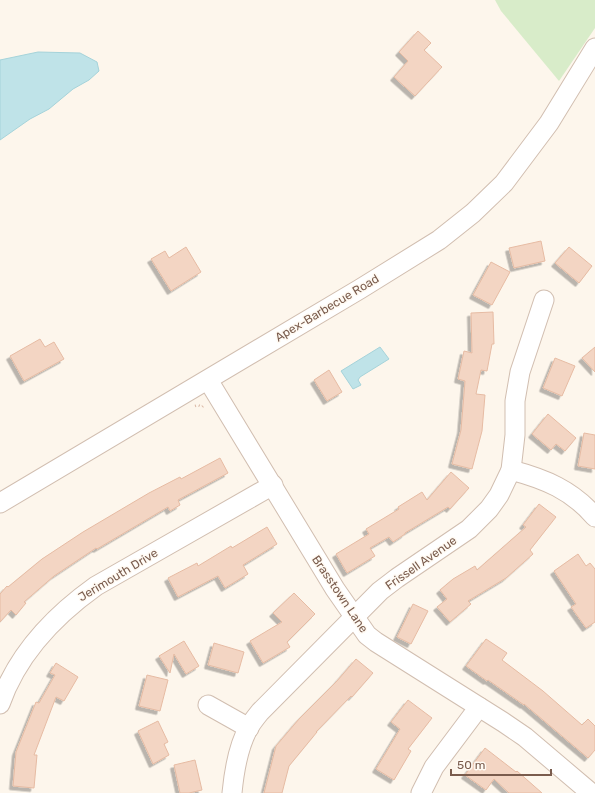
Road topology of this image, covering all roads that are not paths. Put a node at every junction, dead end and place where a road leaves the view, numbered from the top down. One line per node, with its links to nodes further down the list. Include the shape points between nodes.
1 (595, 48): 3 (street, Apex-Barbecue Road, via 549,123 504,183 473,213 439,240)
2 (544, 300): 4 (street, Frissell Avenue, via 520,372 515,401)
3 (208, 380): 5 (street, Brasstown Lane); 6 (street, Apex-Barbecue Road)
4 (511, 470): 7 (street, via 548,481 578,499); 8 (street, Frissell Avenue, via 499,495 479,520 380,591)
5 (273, 485): 8 (street, Brasstown Lane); 9 (street, Jerimouth Drive, via 96,586 76,600 36,640 22,660)
6 (0, 503)
7 (595, 517)
8 (354, 617): 11 (street, Brasstown Lane, via 367,635 376,642); 12 (street, Frissell Avenue, via 273,698)
9 (0, 704)
10 (208, 705): 12 (street)
11 (479, 707): 14 (street, via 434,767); 15 (street, Brasstown Lane, via 525,737)
12 (249, 728): 13 (street, Frissell Avenue, via 236,766)
13 (232, 793)
14 (421, 793)
15 (591, 793)

